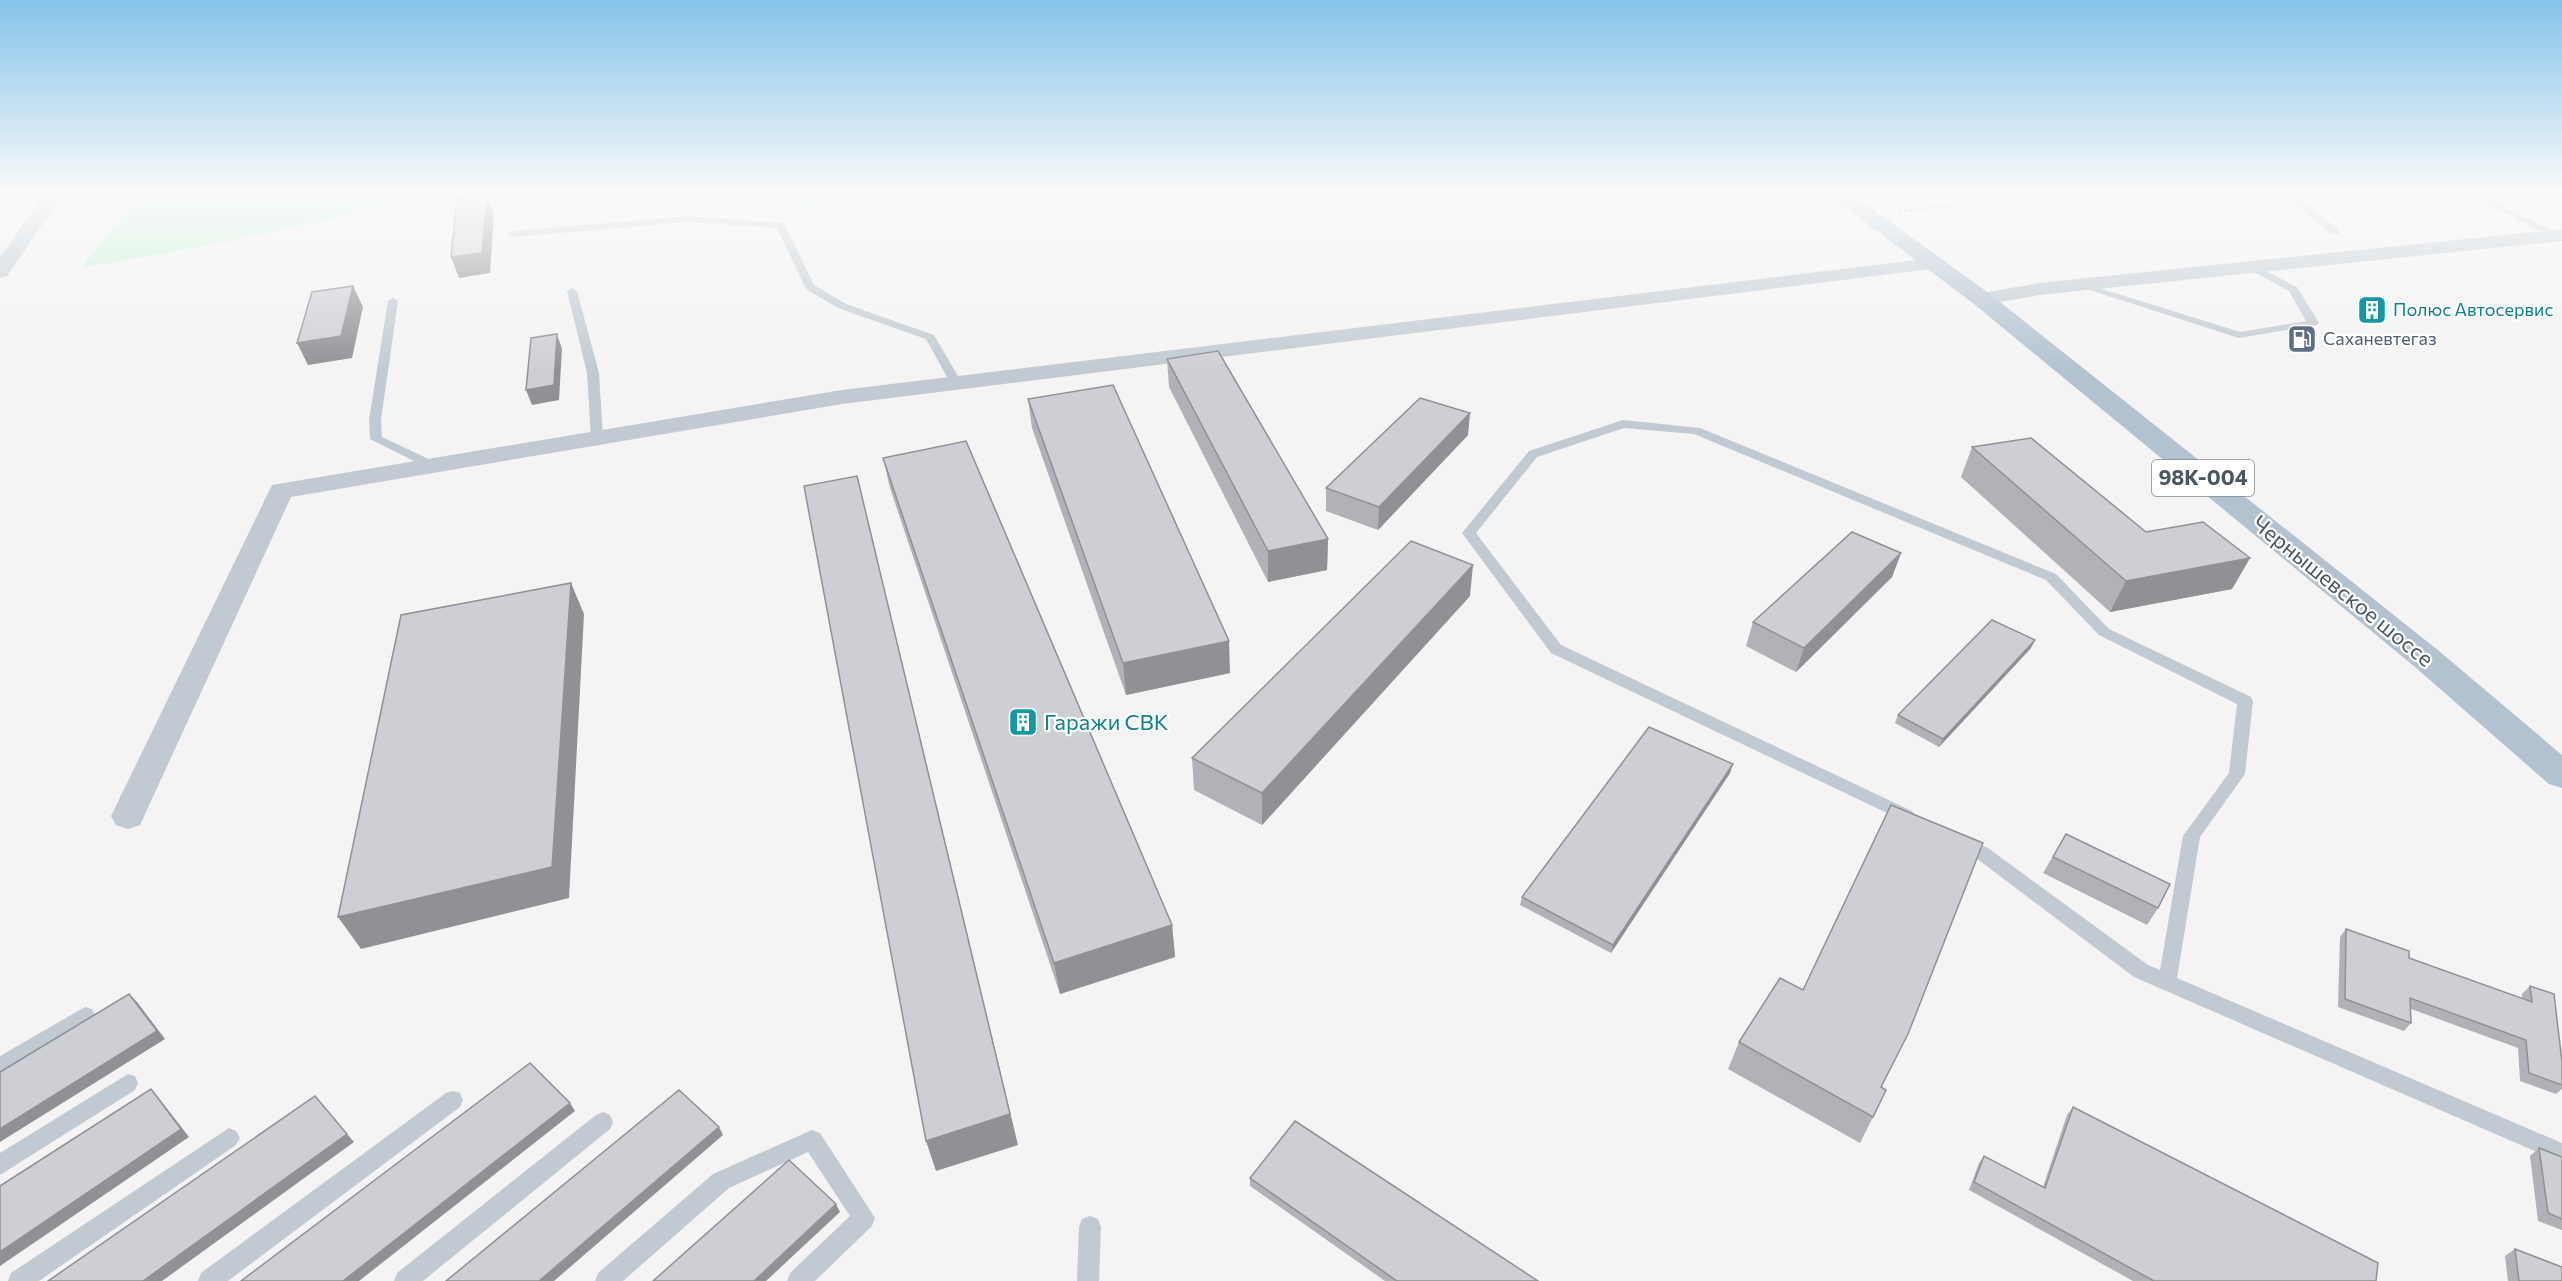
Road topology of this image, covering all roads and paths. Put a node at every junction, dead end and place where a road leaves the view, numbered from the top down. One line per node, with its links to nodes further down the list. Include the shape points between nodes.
1 (14, 252): 7 (street)
2 (794, 252): 12 (lane, via 810,287 842,306 930,337)
3 (1916, 252): 5 (main road, Чернышевское шоссе / 98К-004)
4 (2398, 252): 6 (street)
5 (1932, 264): 10 (main road, Чернышевское шоссе / 98К-004); 12 (street)
6 (2252, 267): 8 (street); 8 (lane, via 2293,289 2313,322 2239,335)
7 (0, 272)
8 (2079, 285): 10 (street)
9 (572, 291): 13 (lane, via 592,373)
10 (1982, 299): 15 (main road, Чернышевское шоссе / 98К-004, via 2427,659)
11 (393, 301): 14 (lane, via 375,420 376,439)
12 (956, 383): 13 (street, via 842,397)
13 (597, 438): 14 (street)
14 (432, 466): 16 (street, via 281,491)
15 (2562, 775)
16 (128, 816)
17 (1921, 823): 19 (lane, via 1556,649 1469,534 1533,454 1623,424 1696,431 2050,577 2103,632 2245,701 2237,774 2192,836)
18 (1952, 838): 19 (lane, via 1982,853 2141,971)
19 (2167, 983): 26 (lane)
20 (85, 1015): 21 (lane)
21 (0, 1066)
22 (128, 1083): 27 (lane)
23 (453, 1100): 30 (lane)
24 (603, 1122): 31 (lane)
25 (230, 1137): 29 (lane)
26 (2562, 1153)
27 (0, 1165)
28 (1090, 1227): 34 (lane)
29 (19, 1281)
30 (209, 1281)
31 (405, 1281)
32 (606, 1281): 33 (lane, via 721,1181 812,1140 864,1218)
33 (798, 1281)
34 (1088, 1281)

